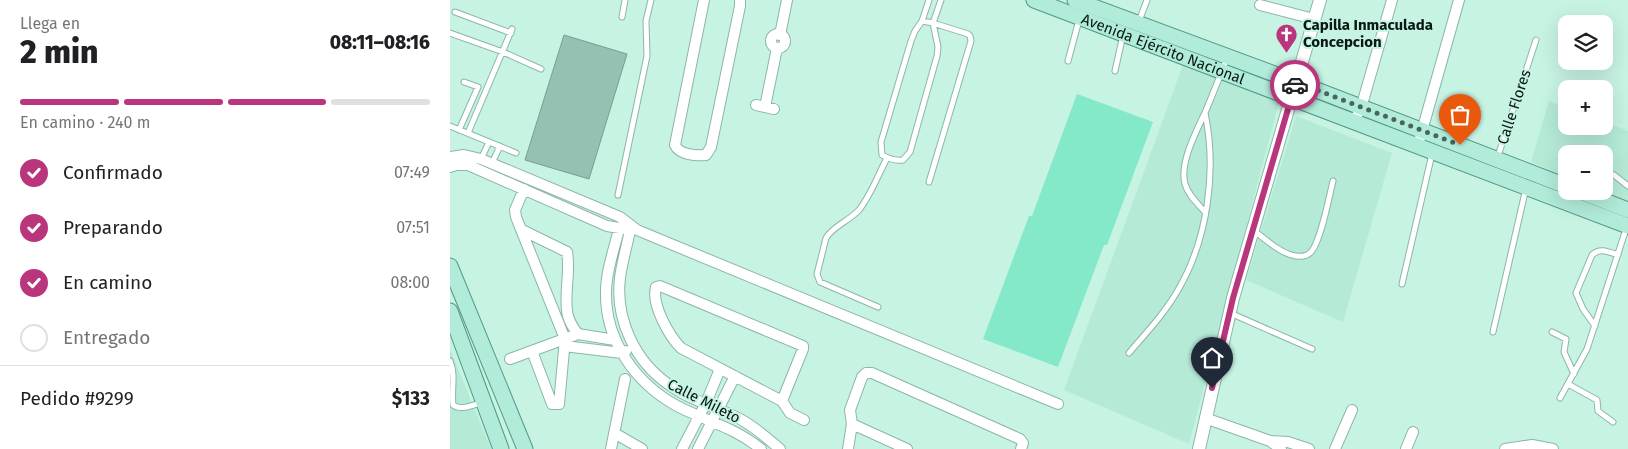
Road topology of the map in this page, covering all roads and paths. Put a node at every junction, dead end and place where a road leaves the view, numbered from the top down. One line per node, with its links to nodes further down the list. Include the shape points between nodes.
1 (625, 0): 16 (lane)
2 (651, 0): 56 (lane, via 646,21 647,56)
3 (704, 0): 4 (street, via 676,149 706,155 711,147)
4 (740, 0)
5 (787, 0): 32 (street, via 780,35 772,40 777,48)
6 (929, 0): 18 (lane)
7 (941, 0): 19 (lane)
8 (1034, 0): 14 (main road, Avenida Ejército Nacional)
9 (1147, 0): 20 (lane)
10 (1320, 0): 17 (street)
11 (1392, 0): 34 (street)
12 (1459, 0): 38 (street)
13 (1260, 5): 17 (street)
14 (1080, 7): 20 (main road, Avenida Ejército Nacional); 24 (lane)
15 (456, 12): 23 (lane, via 511,31)
16 (622, 17)
17 (1314, 19): 31 (street)
18 (922, 21): 19 (lane); 44 (lane, via 914,31 882,134 882,155)
19 (933, 23): 44 (lane, via 937,56 910,152 903,160); 52 (lane, via 968,34 971,41)
20 (1131, 29): 25 (main road, Avenida Ejército Nacional); 27 (lane)
21 (450, 32): 23 (lane)
22 (1536, 40): 47 (lane, Calle Flores)
23 (503, 52): 26 (lane); 30 (lane)
24 (1068, 61)
25 (1225, 64): 31 (main road, Avenida Ejército Nacional); 33 (lane)
26 (541, 68)
27 (1115, 71)
28 (464, 82): 29 (lane)
29 (478, 87): 30 (lane); 36 (lane)
30 (486, 90): 37 (lane)
31 (1294, 90): 34 (main road, Avenida Ejército Nacional); 62 (street)
32 (765, 107)
33 (1205, 113): 59 (lane, via 1209,159); 59 (lane, via 1184,168 1187,189)
34 (1357, 114): 38 (main road, Avenida Ejército Nacional)
35 (450, 126): 36 (lane)
36 (460, 130): 37 (lane)
37 (468, 133): 39 (lane)
38 (1420, 138): 41 (main road, Avenida Ejército Nacional); 47 (main road, Avenida Ejército Nacional)
39 (489, 142): 40 (lane); 45 (lane)
40 (500, 146): 42 (lane); 46 (lane)
41 (1433, 151): 47 (main road, Avenida Ejército Nacional); 67 (lane)
42 (516, 153)
43 (450, 157): 45 (street, via 464,155)
44 (887, 158): 68 (lane, via 858,211 829,233 817,274 820,282)
45 (481, 159): 46 (street)
46 (492, 163): 64 (street, via 620,217)
47 (1494, 166): 50 (main road, Avenida Ejército Nacional)
48 (450, 167): 55 (street, via 468,165)
49 (1614, 175): 54 (lane)
50 (1528, 180): 53 (main road, Avenida Ejército Nacional); 60 (main road, Avenida Ejército Nacional); 72 (lane)
51 (1333, 181): 62 (lane, via 1317,239 1312,251 1305,256 1285,252)
52 (929, 182)
53 (1558, 185)
54 (1628, 186)
55 (524, 190): 61 (street); 63 (street, via 515,210)
56 (618, 195)
57 (1602, 200): 58 (main road)
58 (1628, 210)
59 (1205, 212): 81 (lane, via 1193,258 1178,291)
60 (1628, 226): 65 (lane)
61 (619, 229): 64 (street); 75 (street, Calle Mileto, via 606,292)
62 (1253, 229): 70 (street)
63 (522, 230): 74 (street, via 567,252 568,316); 76 (street)
64 (633, 230): 77 (street, Calle Mileto, via 620,279 620,301); 93 (street)
65 (1618, 255): 71 (lane); 71 (lane, via 1603,250 1592,254 1576,293)
66 (450, 266): 106 (main road)
67 (1402, 284)
68 (878, 307)
69 (450, 311): 91 (main road)
70 (1229, 313): 78 (lane); 97 (street)
71 (1595, 326): 85 (lane)
72 (1493, 332)
73 (1552, 332): 85 (lane, via 1566,339 1564,352)
74 (578, 334): 75 (street); 76 (street)
75 (615, 340): 80 (street, Calle Mileto)
76 (565, 342): 79 (street); 79 (street, via 559,404 552,404); 80 (street)
77 (634, 348): 80 (street); 92 (street, Calle Mileto, via 647,367 668,385)
78 (1312, 349)
79 (532, 351): 82 (street)
80 (622, 353): 96 (street, Calle Mileto, via 641,380 677,406)
81 (1129, 353)
82 (510, 359)
83 (450, 361): 91 (lane, via 456,407)
84 (720, 369): 86 (street); 90 (street, via 674,342 660,312 656,286 803,346); 92 (street)
85 (1574, 374): 88 (lane)
86 (735, 376): 90 (street); 94 (street)
87 (625, 379): 103 (street)
88 (1568, 384): 89 (lane); 100 (lane, via 1596,400 1598,411)
89 (1560, 398)
90 (782, 401): 98 (street, via 790,413)
91 (484, 402): 105 (main road)
92 (706, 403): 94 (street, Calle Mileto); 96 (street)
93 (1058, 404)
94 (718, 408): 99 (street); 112 (street, Calle Mileto, via 755,428)
95 (1352, 410): 119 (street)
96 (699, 415): 99 (street, Calle Mileto); 109 (street)
97 (1205, 418): 104 (street); 116 (street)
98 (804, 420)
99 (712, 421): 110 (street); 111 (street, Calle Mileto, via 743,435)
100 (1613, 422)
101 (852, 424): 113 (street); 114 (street); 115 (street, via 850,410 862,377 872,373 1020,439 1023,443)
102 (1413, 432): 120 (street)
103 (616, 434): 107 (street); 108 (street)
104 (1270, 441): 117 (street); 118 (street, via 1288,442)
105 (501, 449)
106 (526, 449)
107 (611, 449)
108 (642, 449)
109 (682, 449)
110 (698, 449)
111 (761, 449)
112 (780, 449)
113 (848, 449)
114 (907, 449)
115 (1021, 449)
116 (1199, 449)
117 (1281, 449)
118 (1309, 449)
119 (1335, 449)
120 (1406, 449)
121 (1505, 449): 122 (street, via 1520,446)
122 (1553, 449)

